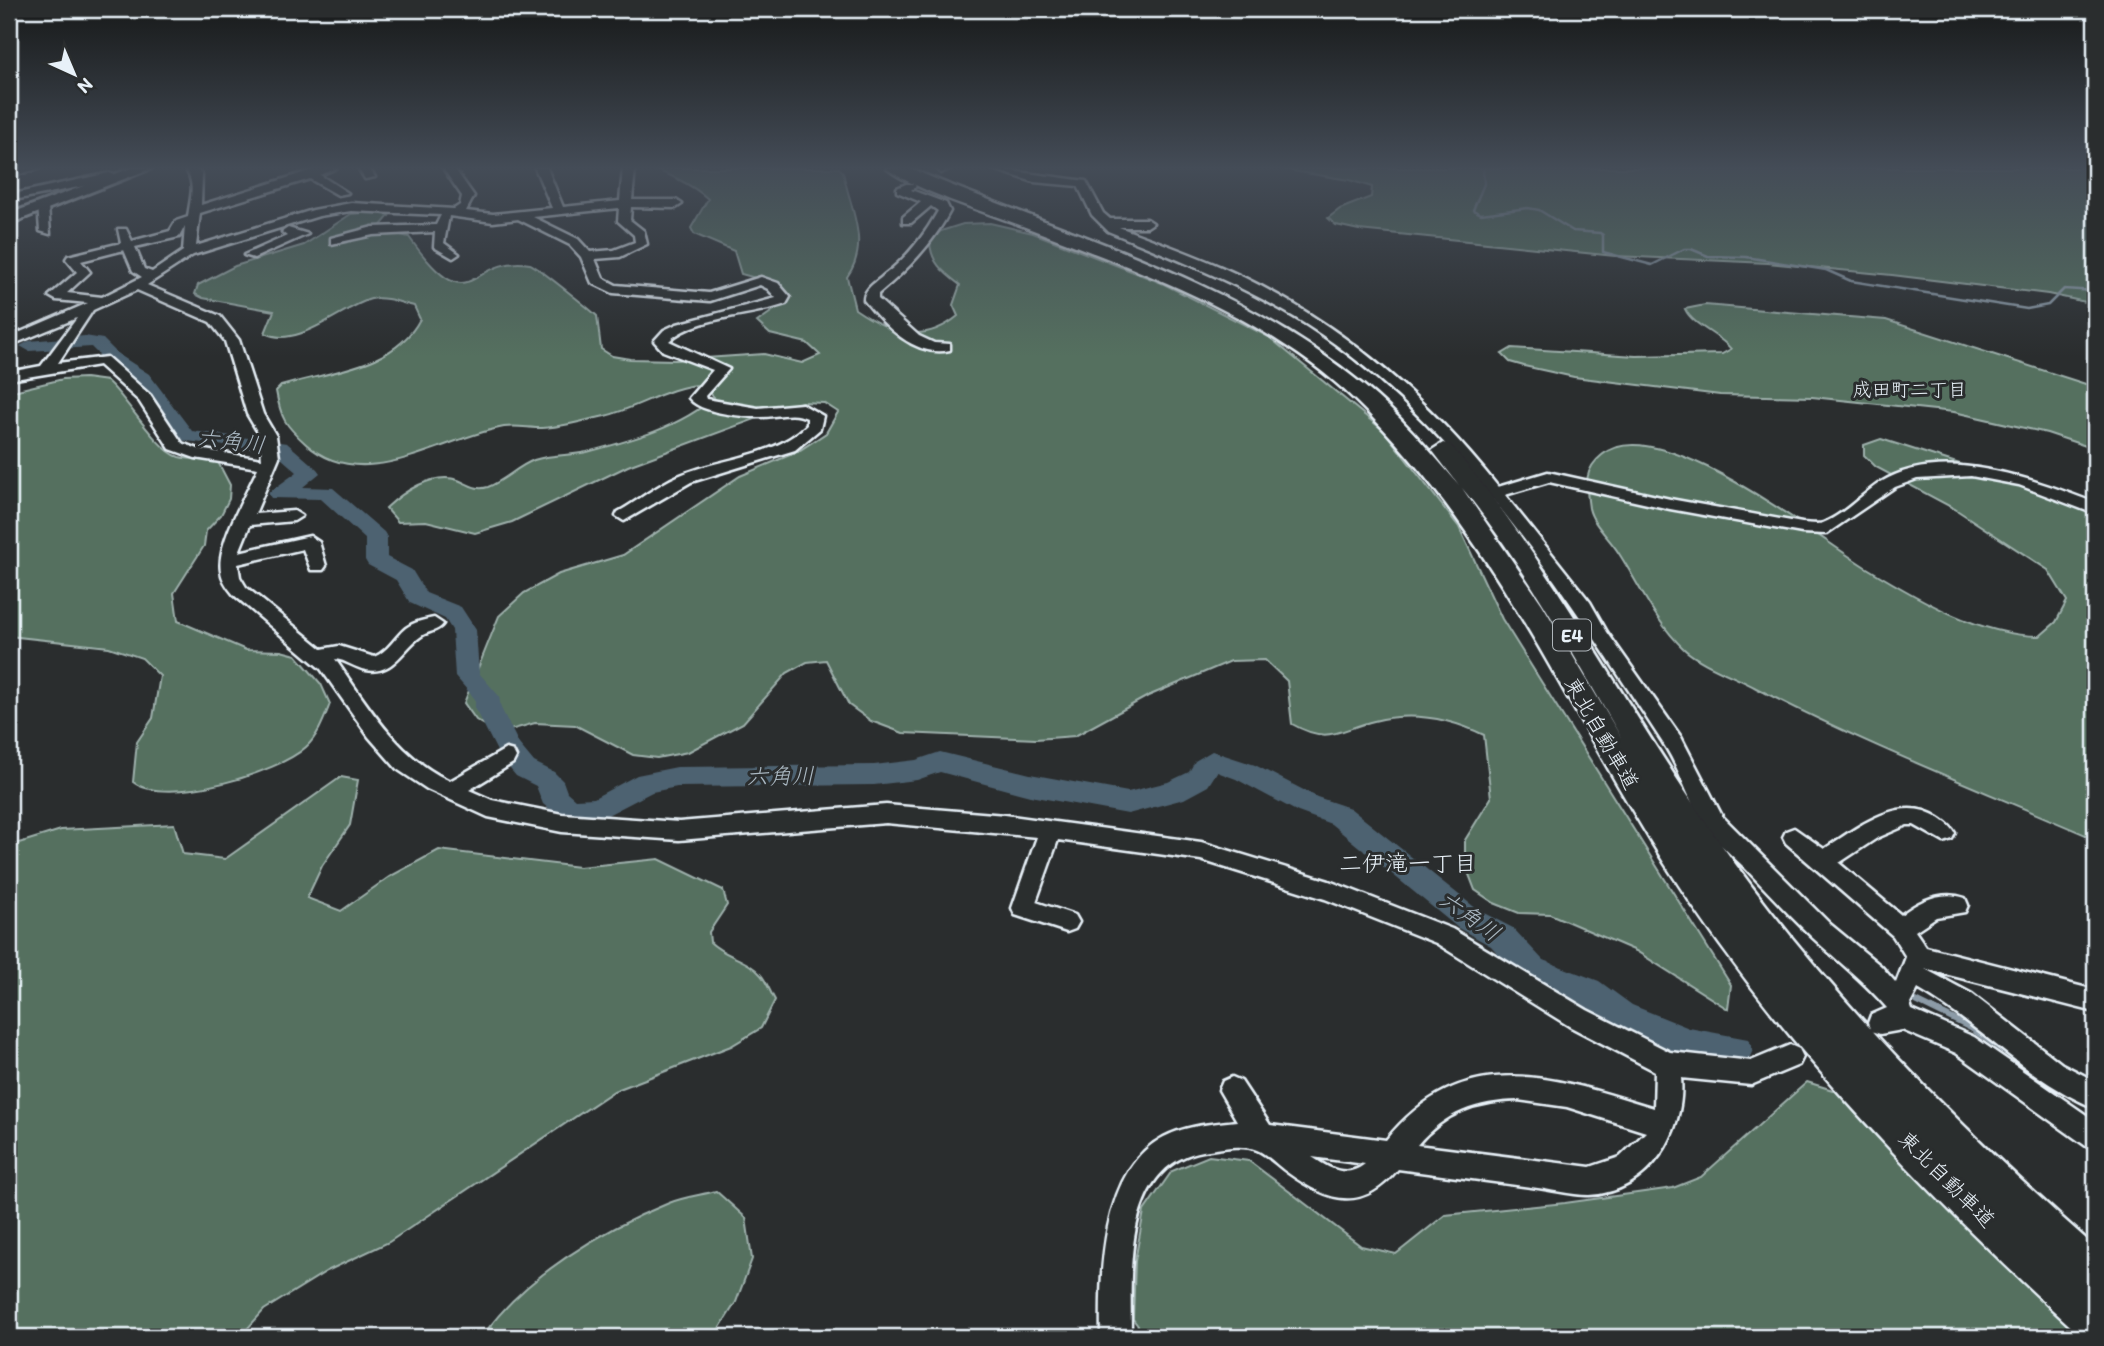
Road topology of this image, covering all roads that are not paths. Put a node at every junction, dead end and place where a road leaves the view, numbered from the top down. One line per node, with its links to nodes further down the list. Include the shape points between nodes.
1 (176, 231): 20 (street)
2 (192, 231): 21 (street)
3 (262, 231): 17 (street)
4 (272, 231): 17 (street)
5 (424, 231): 18 (street, via 373,231)
6 (441, 231): 22 (street, via 434,245)
7 (544, 231): 24 (street)
8 (636, 231): 24 (street, via 641,244 616,254)
9 (933, 231): 33 (street, via 904,266 871,293 871,300 919,344 931,349)
10 (1083, 231): 66 (highway, 東北自動車道 / E4, via 1247,300 1338,357 1409,415 1466,476 1518,547 1657,776 1769,935 1897,1084)
11 (1089, 231): 16 (highway, 東北自動車道 / E4)
12 (1102, 231): 16 (street)
13 (1118, 231): 16 (street)
14 (122, 232): 20 (street)
15 (288, 232): 23 (street, via 302,234); 25 (street)
16 (1103, 235): 37 (street, via 1239,280 1322,329 1399,388); 67 (highway, 東北自動車道 / E4, via 1282,335 1357,390 1419,450 1494,550 1630,783 1740,943 1802,1023 1951,1184)
17 (236, 240): 21 (street)
18 (335, 242)
19 (67, 245): 26 (street)
20 (129, 245): 26 (street); 27 (street, via 139,271)
21 (188, 252): 27 (street)
22 (453, 254)
23 (250, 255)
24 (587, 256): 39 (street, via 597,280 613,289 710,297 754,281 774,286 781,301 684,327 661,341 722,369 698,394 701,403 758,413 803,409 816,421 809,434 794,444 686,479)
25 (224, 257)
26 (72, 259): 29 (street, via 84,272 56,296)
27 (152, 277): 28 (street)
28 (135, 285): 29 (street); 36 (street, via 215,319 226,329 255,414 268,436)
29 (100, 301): 30 (street)
30 (85, 308): 31 (street); 32 (street, via 88,311 80,326)
31 (10, 341)
32 (64, 342): 34 (street)
33 (945, 347)
34 (46, 370): 35 (street); 36 (street, via 102,360 155,411 176,446)
35 (9, 376)
36 (270, 465): 40 (street)
37 (1494, 493): 38 (street, via 1548,477 1670,504 1826,529 1889,484 1915,474 1971,471 2023,481); 57 (street, via 1584,606 1674,742 1714,822 1822,931 1873,974)
38 (2095, 509)
39 (624, 516)
40 (245, 520): 41 (street); 42 (street)
41 (283, 522)
42 (229, 560): 43 (street, via 310,542); 45 (street, via 228,573 240,592)
43 (317, 566)
44 (434, 624): 45 (street, via 413,630 391,657 378,663 361,663 340,652)
45 (319, 656): 47 (street, via 404,763)
46 (506, 757): 47 (street)
47 (450, 791): 48 (street, via 488,808 562,823 713,830 886,814)
48 (1050, 832): 53 (street, via 1023,908); 59 (street, via 1202,851 1413,922)
49 (1944, 833): 51 (street, via 1908,815)
50 (1794, 837): 51 (street)
51 (1824, 861): 54 (street)
52 (1957, 905): 54 (street, via 1923,909)
53 (1067, 922)
54 (1901, 929): 55 (street)
55 (1916, 965): 56 (street); 57 (street); 61 (street, via 2053,1073)
56 (2095, 1001)
57 (1893, 1014): 64 (street, via 1965,1045)
58 (1790, 1057): 59 (street, via 1751,1073)
59 (1667, 1064): 62 (street, via 1670,1083)
60 (1232, 1090): 63 (street)
61 (2095, 1095)
62 (1662, 1124): 65 (street, via 1654,1146 1641,1161 1610,1178 1590,1181); 65 (street, via 1547,1090 1500,1087 1463,1096 1431,1112)
63 (1263, 1137): 65 (street); 65 (street, via 1308,1172 1336,1186 1373,1179); 68 (street, via 1238,1134 1195,1139 1167,1150 1145,1172 1116,1248)
64 (2095, 1137)
65 (1393, 1155)
66 (2095, 1275)
67 (2095, 1320)
68 (1116, 1337)

